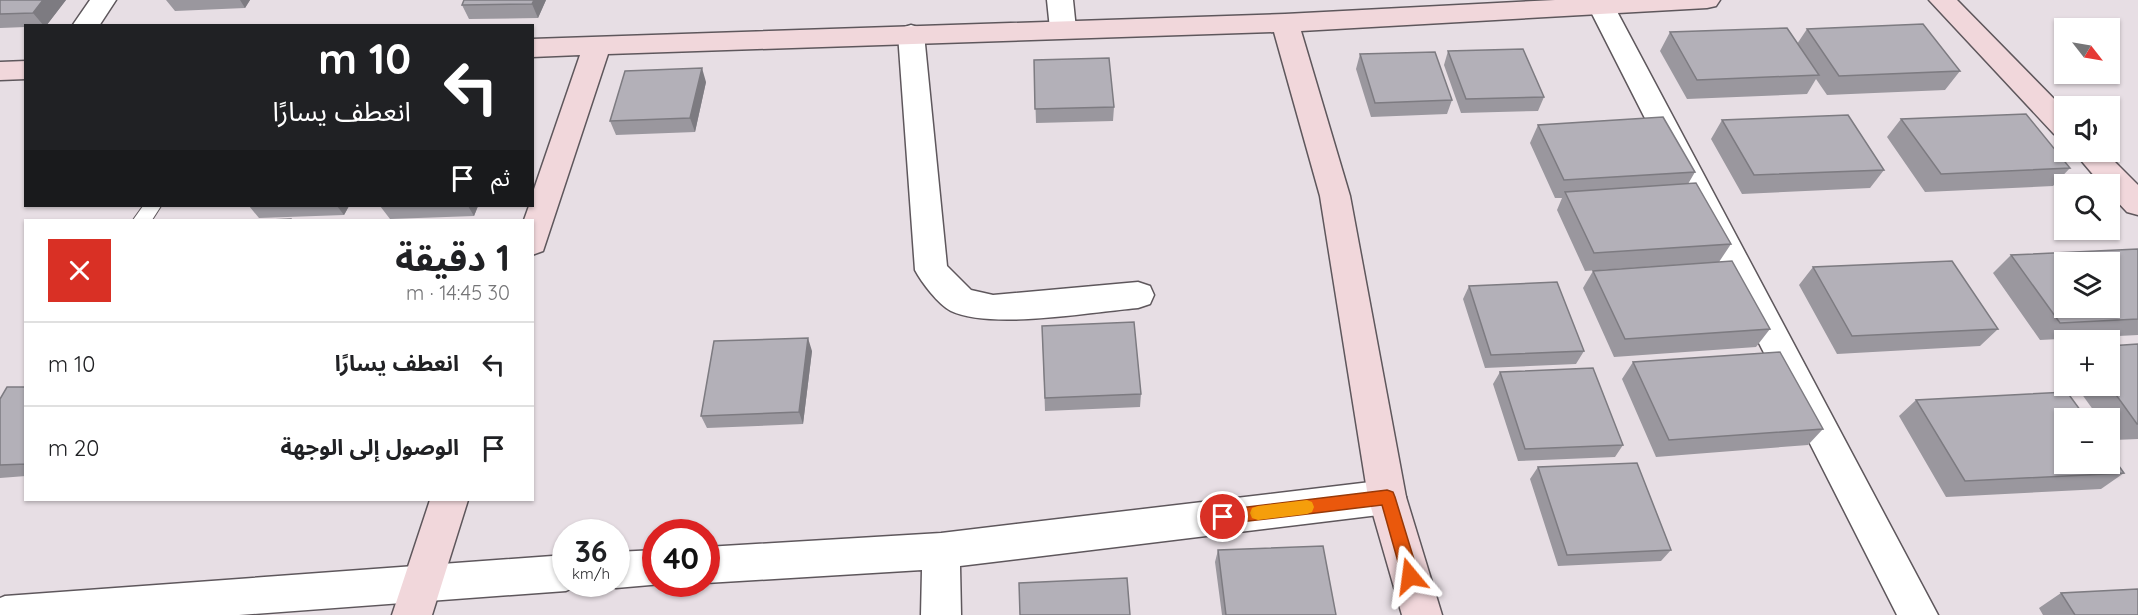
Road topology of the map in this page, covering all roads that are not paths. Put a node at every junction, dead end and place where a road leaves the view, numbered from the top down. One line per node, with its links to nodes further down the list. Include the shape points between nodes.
1 (103, 0): 7 (street)
2 (1060, 0): 8 (street)
3 (1707, 0): 5 (main road)
4 (1942, 0): 14 (main road)
5 (1600, 4): 6 (main road); 28 (street)
6 (1285, 23): 8 (main road); 19 (main road, via 1335,196)
7 (86, 24)
8 (1063, 29): 9 (main road)
9 (911, 34): 10 (main road); 18 (street, via 931,270 961,301 993,308)
10 (597, 46): 11 (main road); 17 (main road)
11 (534, 48)
12 (24, 70): 13 (main road)
13 (0, 71)
14 (2054, 117)
15 (2098, 162): 16 (main road)
16 (2138, 204)
17 (534, 237)
18 (1137, 295)
19 (1387, 497): 21 (street); 27 (main road)
20 (449, 501): 24 (main road)
21 (941, 551): 22 (street); 26 (street)
22 (720, 564)
23 (552, 575): 24 (street)
24 (417, 598): 25 (street)
25 (6, 615)
26 (941, 615)
27 (1422, 615)
28 (1918, 615)

